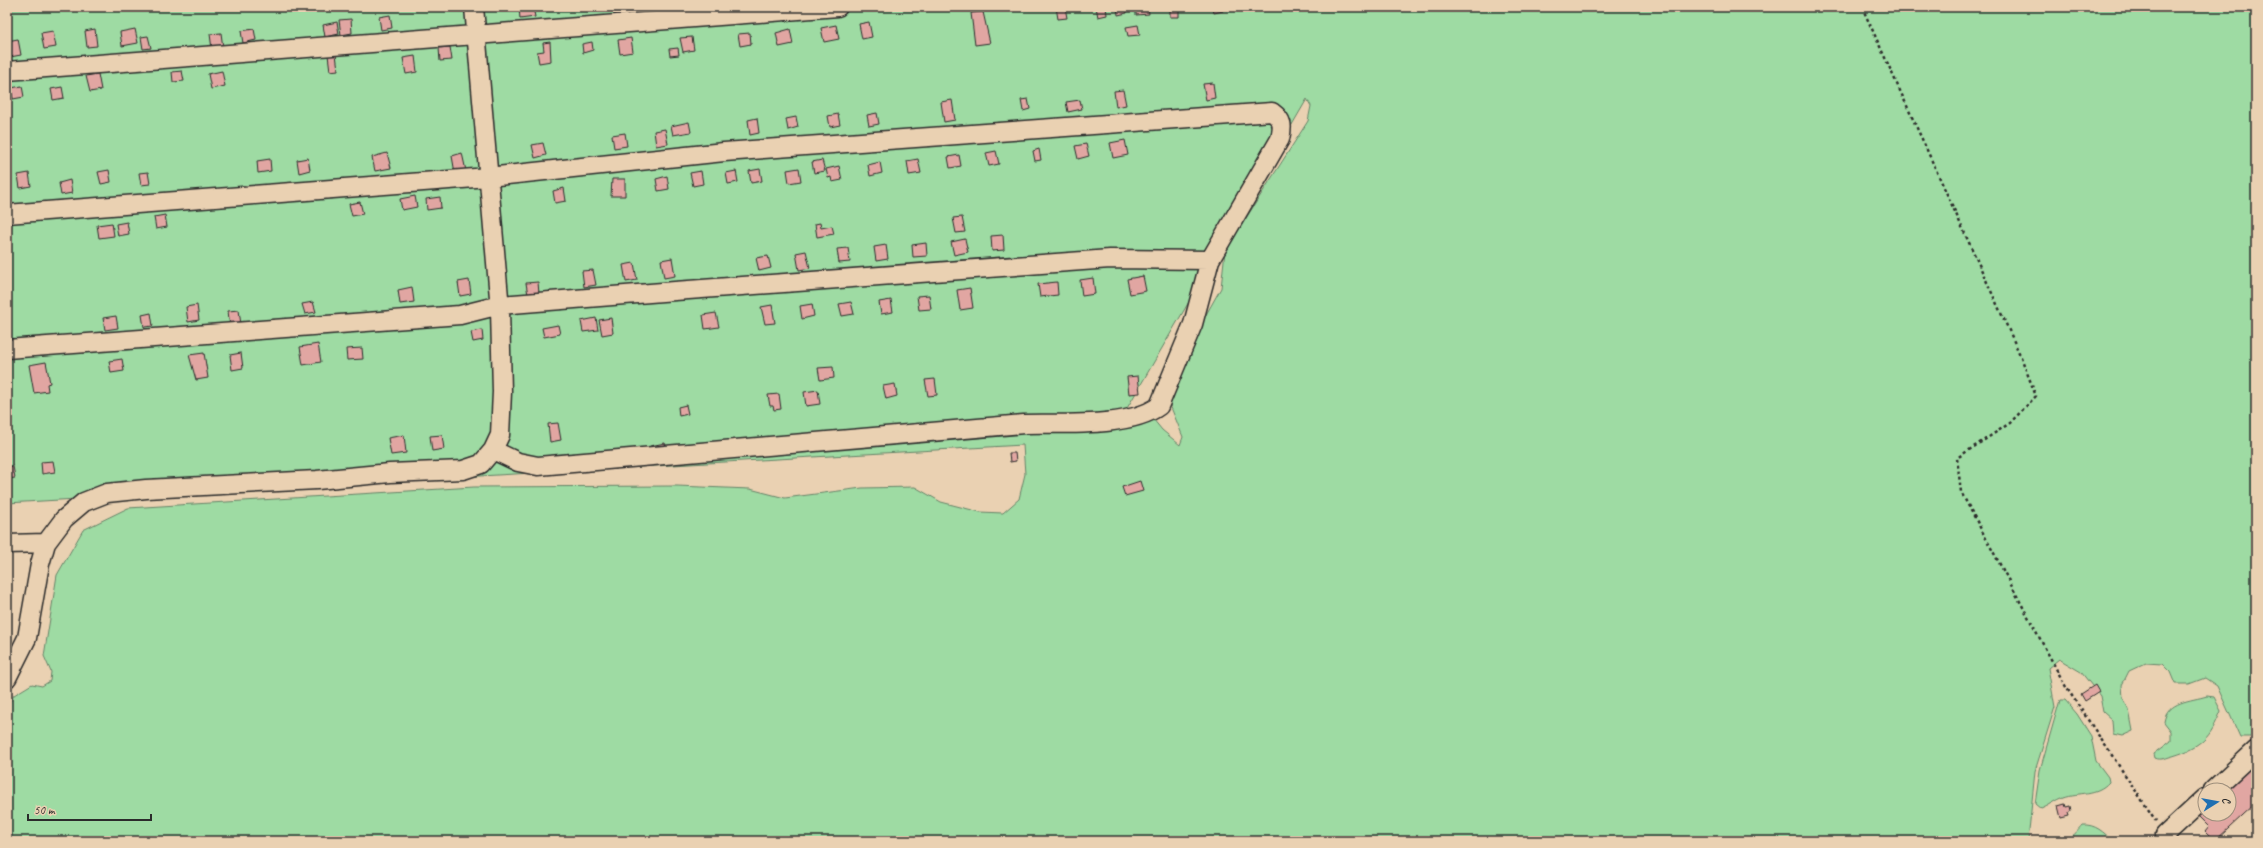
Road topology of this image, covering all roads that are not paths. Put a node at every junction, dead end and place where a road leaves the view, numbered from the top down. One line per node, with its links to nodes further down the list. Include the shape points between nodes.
1 (474, 7): 3 (street)
2 (838, 7): 3 (street)
3 (476, 36): 4 (street); 5 (street)
4 (7, 71)
5 (488, 177): 6 (street); 7 (street, via 724,152 1272,112 1282,122 1280,139); 8 (street)
6 (7, 214)
7 (1210, 260): 8 (street, via 1110,259); 10 (street, via 1193,324 1159,406 1151,412 1128,419 1024,424 538,466 518,462)
8 (500, 305): 9 (street, via 460,315); 10 (street, via 500,435)
9 (7, 349)
10 (493, 450): 11 (street, via 481,464 463,470 107,493 84,502 64,519)
11 (46, 543): 12 (street); 13 (street, via 27,638)
12 (7, 544)
13 (7, 678)
14 (2256, 750): 15 (street)
15 (2222, 782)
16 (2197, 806): 17 (street)
17 (2166, 838)

